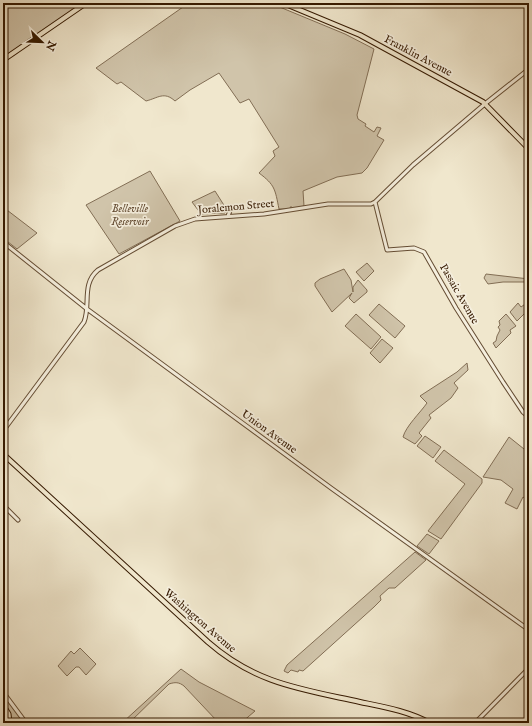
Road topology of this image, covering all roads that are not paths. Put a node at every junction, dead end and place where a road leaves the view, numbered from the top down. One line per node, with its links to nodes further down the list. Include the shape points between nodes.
1 (86, 3): 3 (main road)
2 (283, 3): 5 (main road, Franklin Avenue, via 360,35)
3 (3, 60)
4 (529, 69): 5 (street)
5 (486, 103): 6 (main road, Franklin Avenue); 7 (street, via 406,171)
6 (529, 149)
7 (375, 202): 9 (street, Joralemon Street); 12 (street, Passaic Avenue, via 387,250 414,248 424,252 503,382)
8 (231, 208): 9 (street)
9 (228, 216): 11 (street, Joralemon Street, via 199,218 182,223 98,270 88,284)
10 (3, 242): 11 (street, Union Avenue)
11 (87, 309): 13 (street, Joralemon Street, via 82,324); 17 (street, Union Avenue)
12 (529, 417)
13 (3, 431)
14 (3, 454): 25 (main road, Washington Avenue, via 207,641 239,666 278,683 393,709)
15 (3, 505): 16 (street)
16 (18, 520)
17 (529, 630)
18 (529, 668): 26 (street)
19 (3, 692): 24 (street)
20 (3, 706): 23 (highway)
21 (3, 719): 22 (highway)
22 (6, 723)
23 (10, 723)
24 (26, 723)
25 (430, 723)
26 (476, 723)

